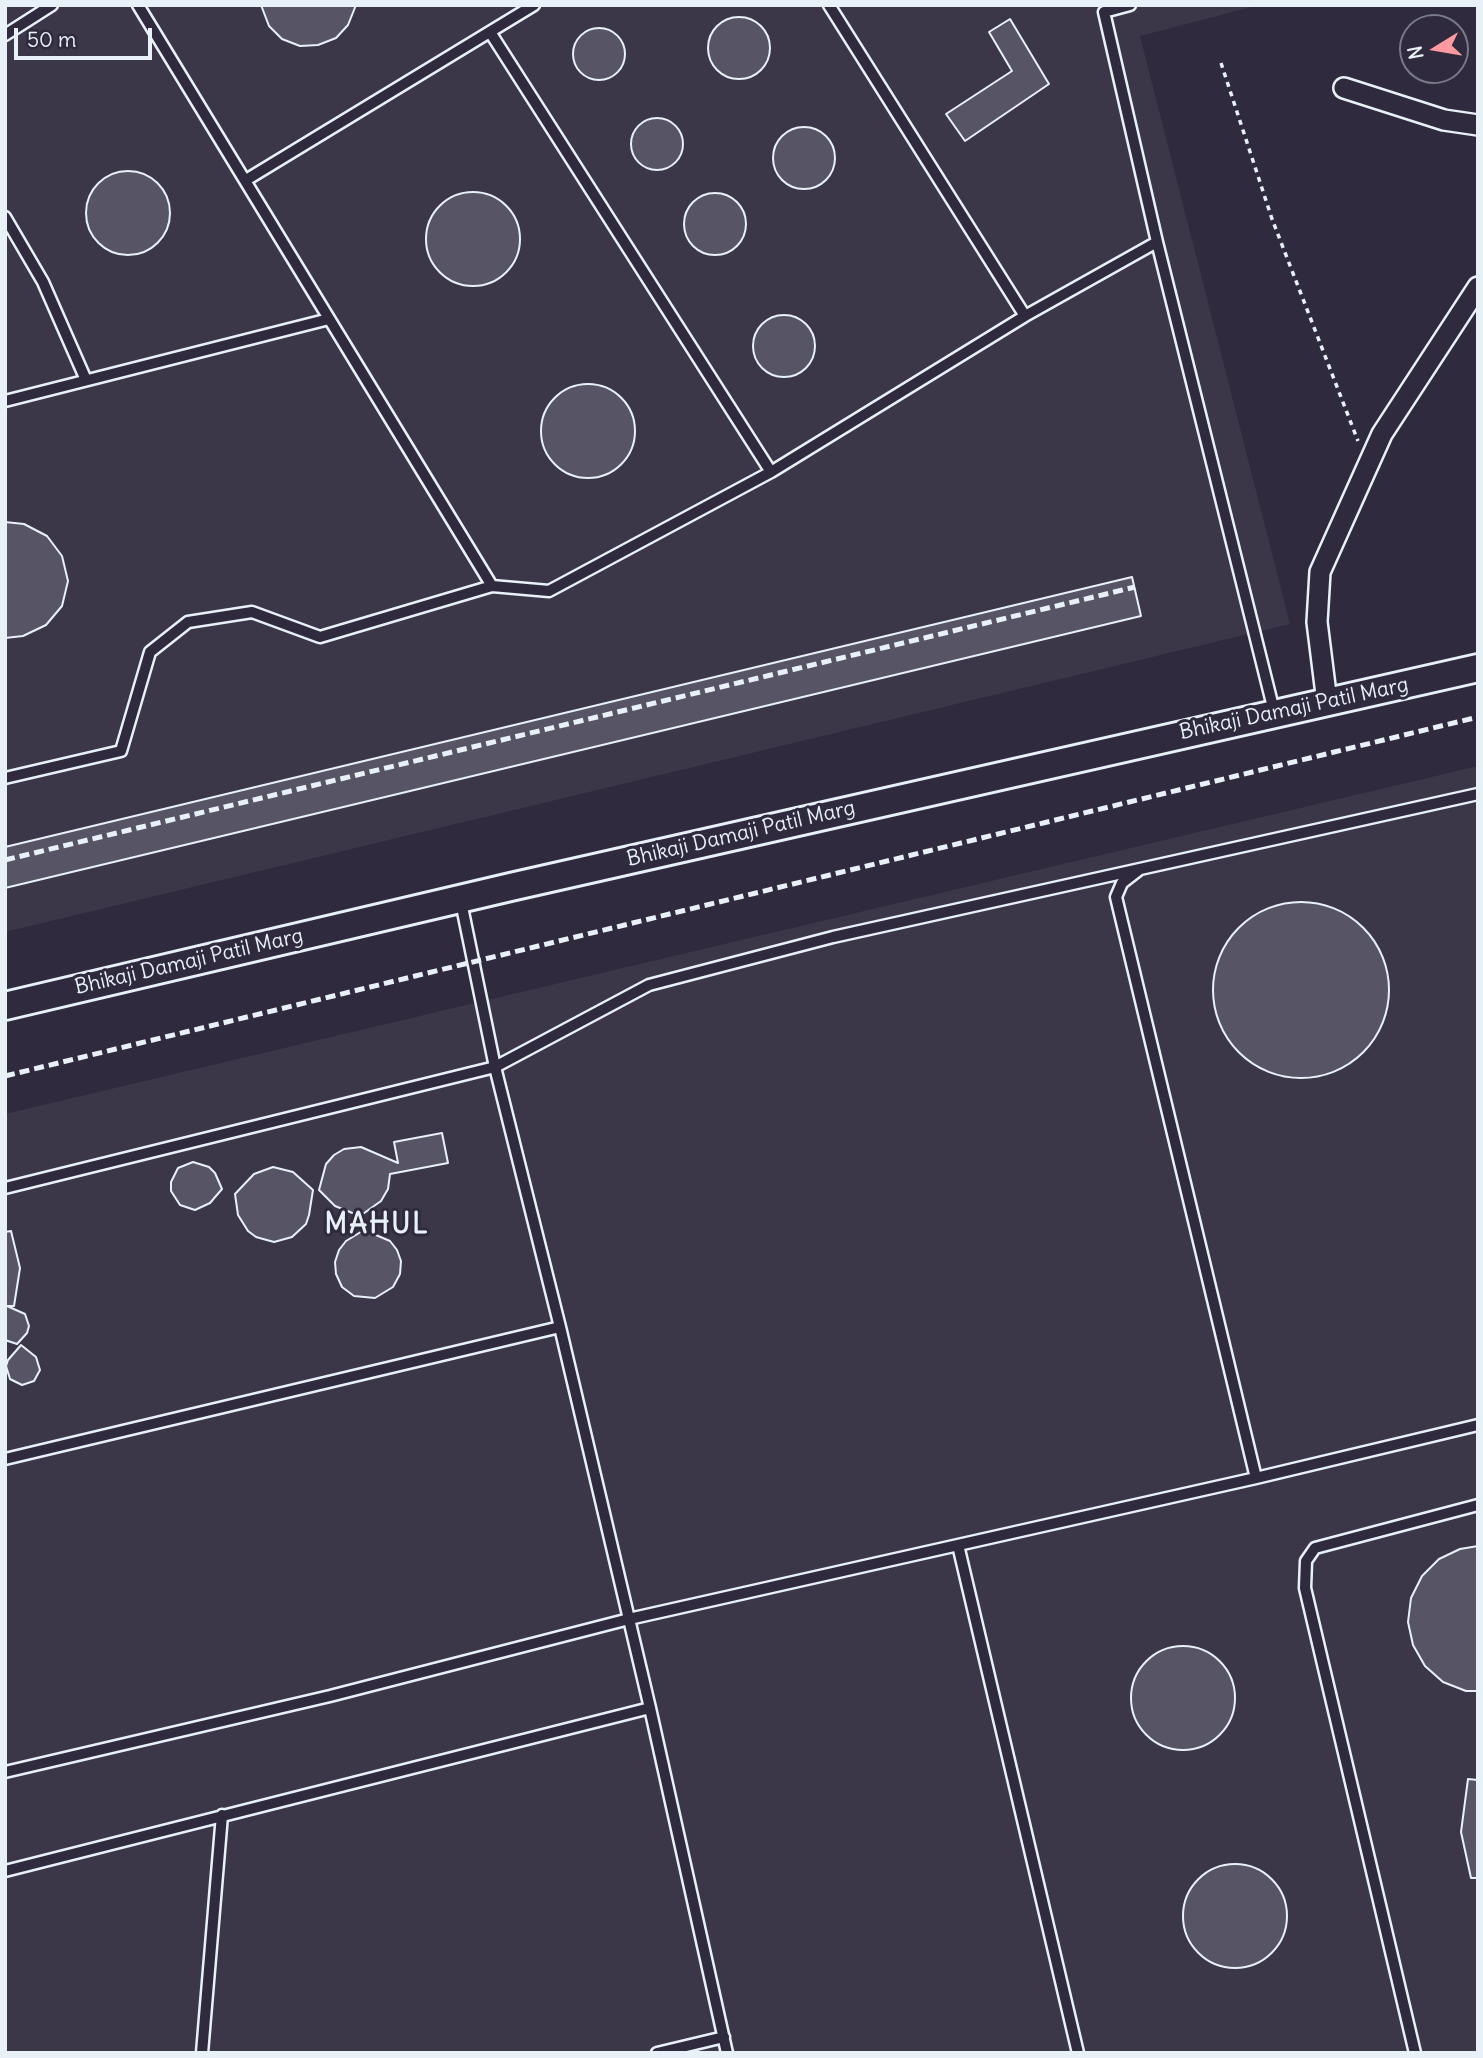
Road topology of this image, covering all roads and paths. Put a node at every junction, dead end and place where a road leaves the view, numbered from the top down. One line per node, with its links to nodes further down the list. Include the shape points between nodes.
1 (52, 5): 8 (lane)
2 (138, 5): 12 (lane)
3 (534, 5): 7 (lane)
4 (829, 5): 16 (lane)
5 (1130, 5): 6 (lane)
6 (1102, 9): 14 (lane)
7 (490, 32): 12 (lane); 21 (lane)
8 (5, 35)
9 (1221, 63): 20 (path, via 1272,219)
10 (1344, 88): 11 (street, via 1444,120)
11 (1478, 125)
12 (246, 180): 17 (lane)
13 (5, 217): 18 (lane, via 43,282)
14 (1157, 242): 16 (lane); 25 (lane)
15 (1478, 287): 20 (street, via 1382,434)
16 (1025, 316): 21 (lane)
17 (330, 319): 18 (lane); 22 (lane)
18 (86, 380): 19 (lane)
19 (5, 401)
20 (1368, 466): 24 (street, via 1320,572 1317,622)
21 (771, 472): 22 (lane, via 550,591)
22 (492, 586): 26 (lane, via 320,637 253,612 188,622 150,652 121,751)
23 (1478, 668): 24 (street, Bhikaji Damaji Patil Marg)
24 (1327, 702): 25 (street, Bhikaji Damaji Patil Marg)
25 (1275, 712): 29 (street, Bhikaji Damaji Patil Marg)
26 (5, 778)
27 (1478, 794): 28 (lane)
28 (1140, 869): 31 (lane, via 833,937 649,985); 36 (lane, via 1122,883 1116,898)
29 (461, 897): 30 (street, Bhikaji Damaji Patil Marg); 31 (lane)
30 (5, 1006)
31 (495, 1067): 32 (lane); 33 (lane)
32 (5, 1188)
33 (561, 1327): 35 (lane); 39 (lane)
34 (1478, 1425): 36 (lane)
35 (5, 1459)
36 (1256, 1478): 38 (lane)
37 (1478, 1505): 49 (lane, via 1315,1548 1306,1561 1305,1588)
38 (958, 1545): 39 (lane); 48 (lane)
39 (629, 1619): 40 (lane); 41 (lane, via 330,1696)
40 (650, 1707): 42 (lane); 44 (lane)
41 (5, 1772)
42 (222, 1815): 43 (lane); 45 (lane)
43 (5, 1871)
44 (724, 2037): 46 (lane); 47 (lane)
45 (202, 2053)
46 (657, 2053)
47 (727, 2053)
48 (1078, 2053)
49 (1415, 2053)

